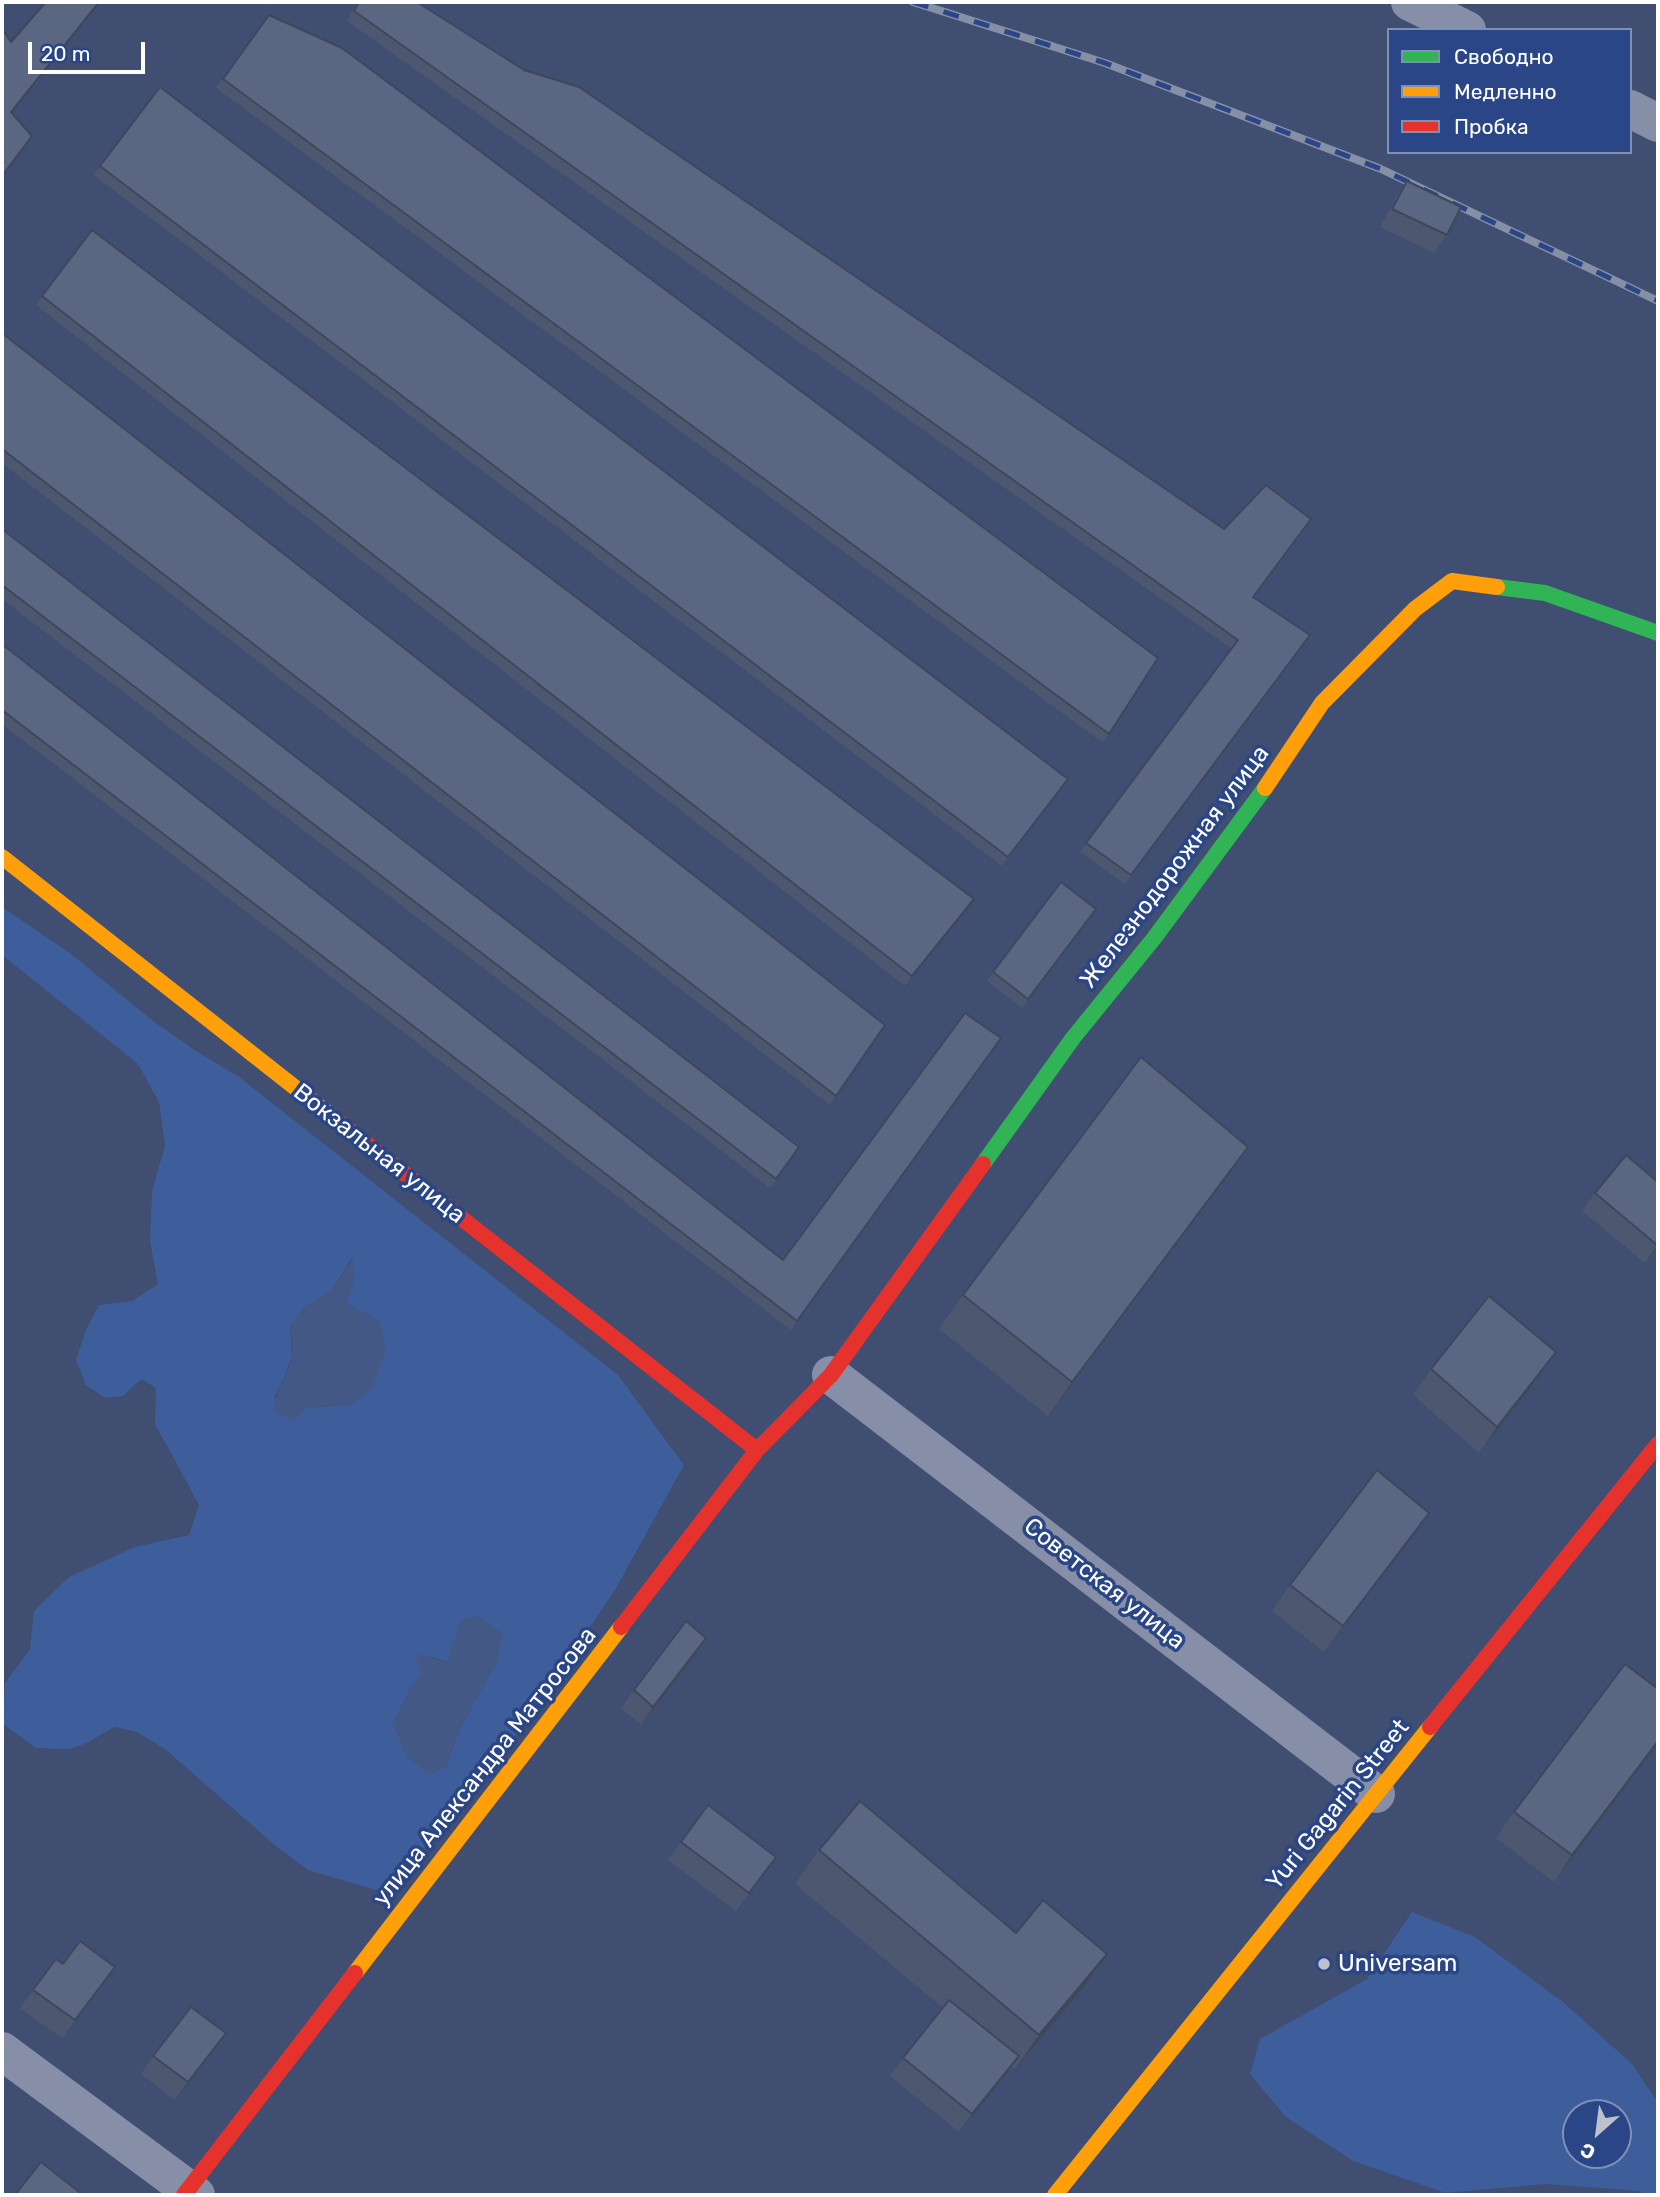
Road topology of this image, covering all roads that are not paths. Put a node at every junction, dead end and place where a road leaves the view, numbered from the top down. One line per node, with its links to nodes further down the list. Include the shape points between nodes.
1 (1409, 2): 2 (street)
2 (1463, 28)
3 (1632, 110): 4 (street)
4 (1658, 122)
5 (1658, 633): 7 (street, Железнодорожная улица, via 1545,593 1452,581 1415,609 1322,703 1258,798 1073,1038)
6 (2, 857): 9 (street, Вокзальная улица)
7 (831, 1375): 9 (street, улица Александра Матросова); 10 (street, Советская улица)
8 (1658, 1444): 10 (street, Yuri Gagarin Street)
9 (757, 1450): 12 (street, улица Александра Матросова)
10 (1376, 1794): 13 (street, Yuri Gagarin Street)
11 (2, 2051): 12 (street)
12 (190, 2193)
13 (1055, 2195)

